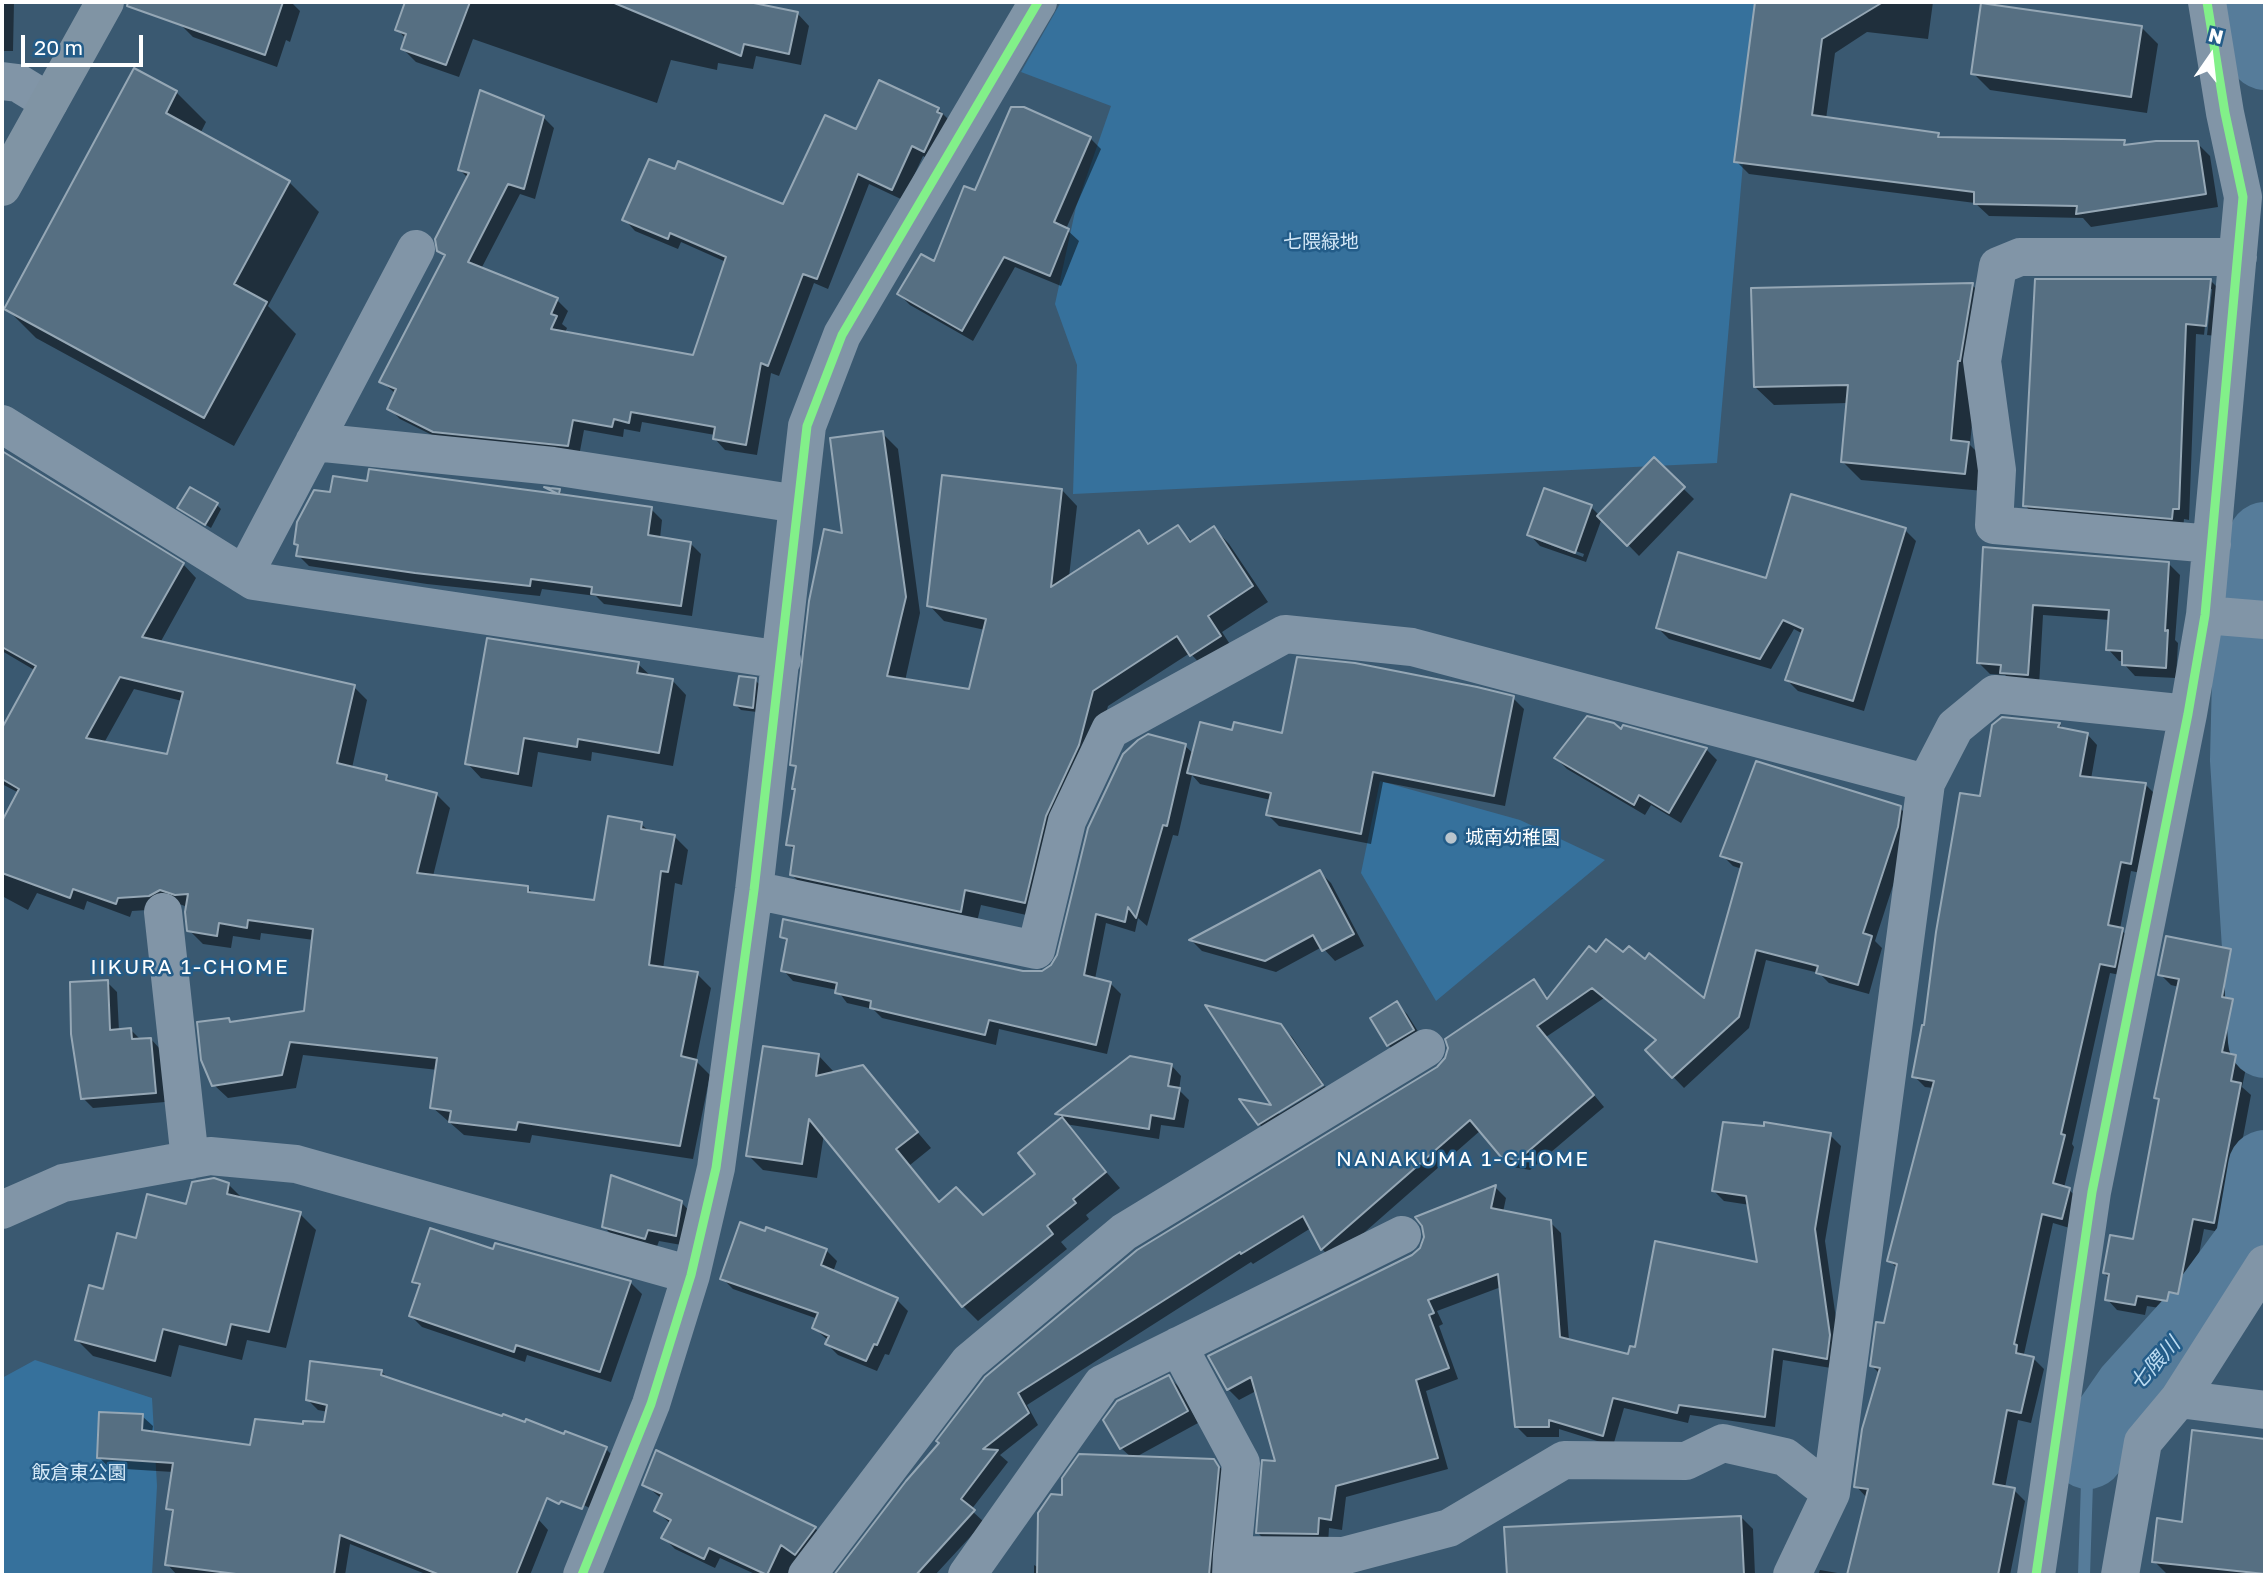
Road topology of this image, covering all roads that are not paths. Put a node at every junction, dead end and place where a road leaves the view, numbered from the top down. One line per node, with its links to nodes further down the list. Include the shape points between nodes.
1 (105, 2): 5 (highway)
2 (1038, 2): 11 (street, via 842,335 807,426)
3 (2207, 2): 8 (street, via 2243,197)
4 (2, 81): 5 (street, via 18,83)
5 (49, 102): 6 (highway)
6 (2, 187)
7 (415, 249): 10 (street)
8 (2238, 257): 12 (street); 12 (street, via 2020,257 1997,266 1982,361 1997,470 1994,525)
9 (2, 424): 13 (street)
10 (314, 442): 11 (street, via 553,466); 13 (street)
11 (797, 504): 16 (street)
12 (2211, 544): 14 (street)
13 (244, 575): 16 (street, via 254,581)
14 (2205, 615): 15 (street); 17 (street)
15 (2265, 620)
16 (782, 660): 19 (street)
17 (2188, 715): 18 (street, via 1994,694 1955,727); 36 (street, via 2092,1192)
18 (1926, 783): 19 (street, via 1412,647 1285,634 1110,730 1067,821 1036,950); 30 (street)
19 (754, 890): 26 (street, via 716,1168)
20 (163, 912): 22 (street)
21 (1426, 1048): 33 (street, via 1124,1232 969,1362)
22 (190, 1160): 23 (street, via 63,1183); 26 (street, via 211,1156 296,1164)
23 (2, 1210)
24 (1402, 1235): 27 (street)
25 (2265, 1264): 28 (street)
26 (691, 1275): 32 (street, via 651,1404)
27 (1178, 1346): 31 (street, via 1241,1463); 34 (street, via 1102,1384)
28 (2179, 1399): 29 (street); 37 (street, via 2143,1441)
29 (2265, 1410)
30 (1831, 1493): 31 (street, via 1784,1457 1723,1443 1686,1461 1564,1460 1449,1528 1343,1556); 35 (street)
31 (1232, 1565)
32 (582, 1575)
33 (807, 1575)
34 (967, 1575)
35 (1792, 1575)
36 (2036, 1575)
37 (2120, 1575)

